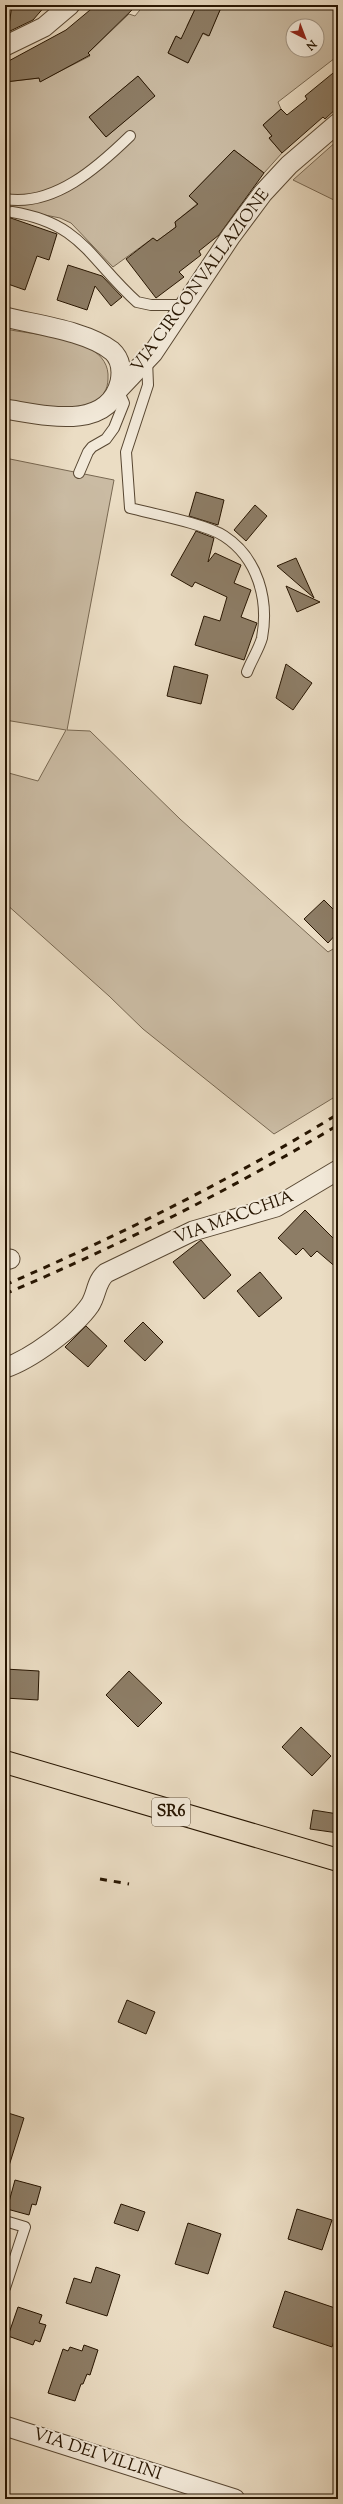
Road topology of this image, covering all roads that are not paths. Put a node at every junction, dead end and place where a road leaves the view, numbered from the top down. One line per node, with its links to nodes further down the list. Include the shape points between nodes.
1 (70, 5): 2 (street, via 44,27)
2 (5, 46)
3 (338, 124): 7 (street, VIA CIRCONVALLAZIONE, via 289,165 263,193)
4 (130, 136): 5 (lane, via 102,163 73,183 20,202)
5 (5, 199)
6 (12, 212): 7 (lane, via 36,216 60,226 73,235 137,302 151,305)
7 (184, 305): 9 (street, VIA CIRCONVALLAZIONE)
8 (5, 317): 10 (street, via 80,336 103,346 118,359 121,373)
9 (148, 360): 10 (street, VIA CIRCONVALLAZIONE); 13 (lane, via 148,385 126,452 130,508 223,536 247,557 258,575 264,612 262,639)
10 (118, 390): 11 (street, VIA CIRCONVALLAZIONE, via 98,409 79,417); 12 (lane, via 124,403 120,416 106,438 88,452)
11 (5, 409)
12 (79, 473)
13 (247, 672)
14 (338, 1170): 15 (street, VIA MACCHIA, via 276,1207 193,1231 106,1272 101,1277 89,1306 73,1322 47,1344)
15 (5, 1368)
16 (5, 1762): 17 (main road, SR6)
17 (338, 1860)
18 (5, 2221): 19 (lane, via 24,2227)
19 (5, 2288)
20 (5, 2426): 21 (street, VIA DEI VILLINI)
21 (235, 2499)

